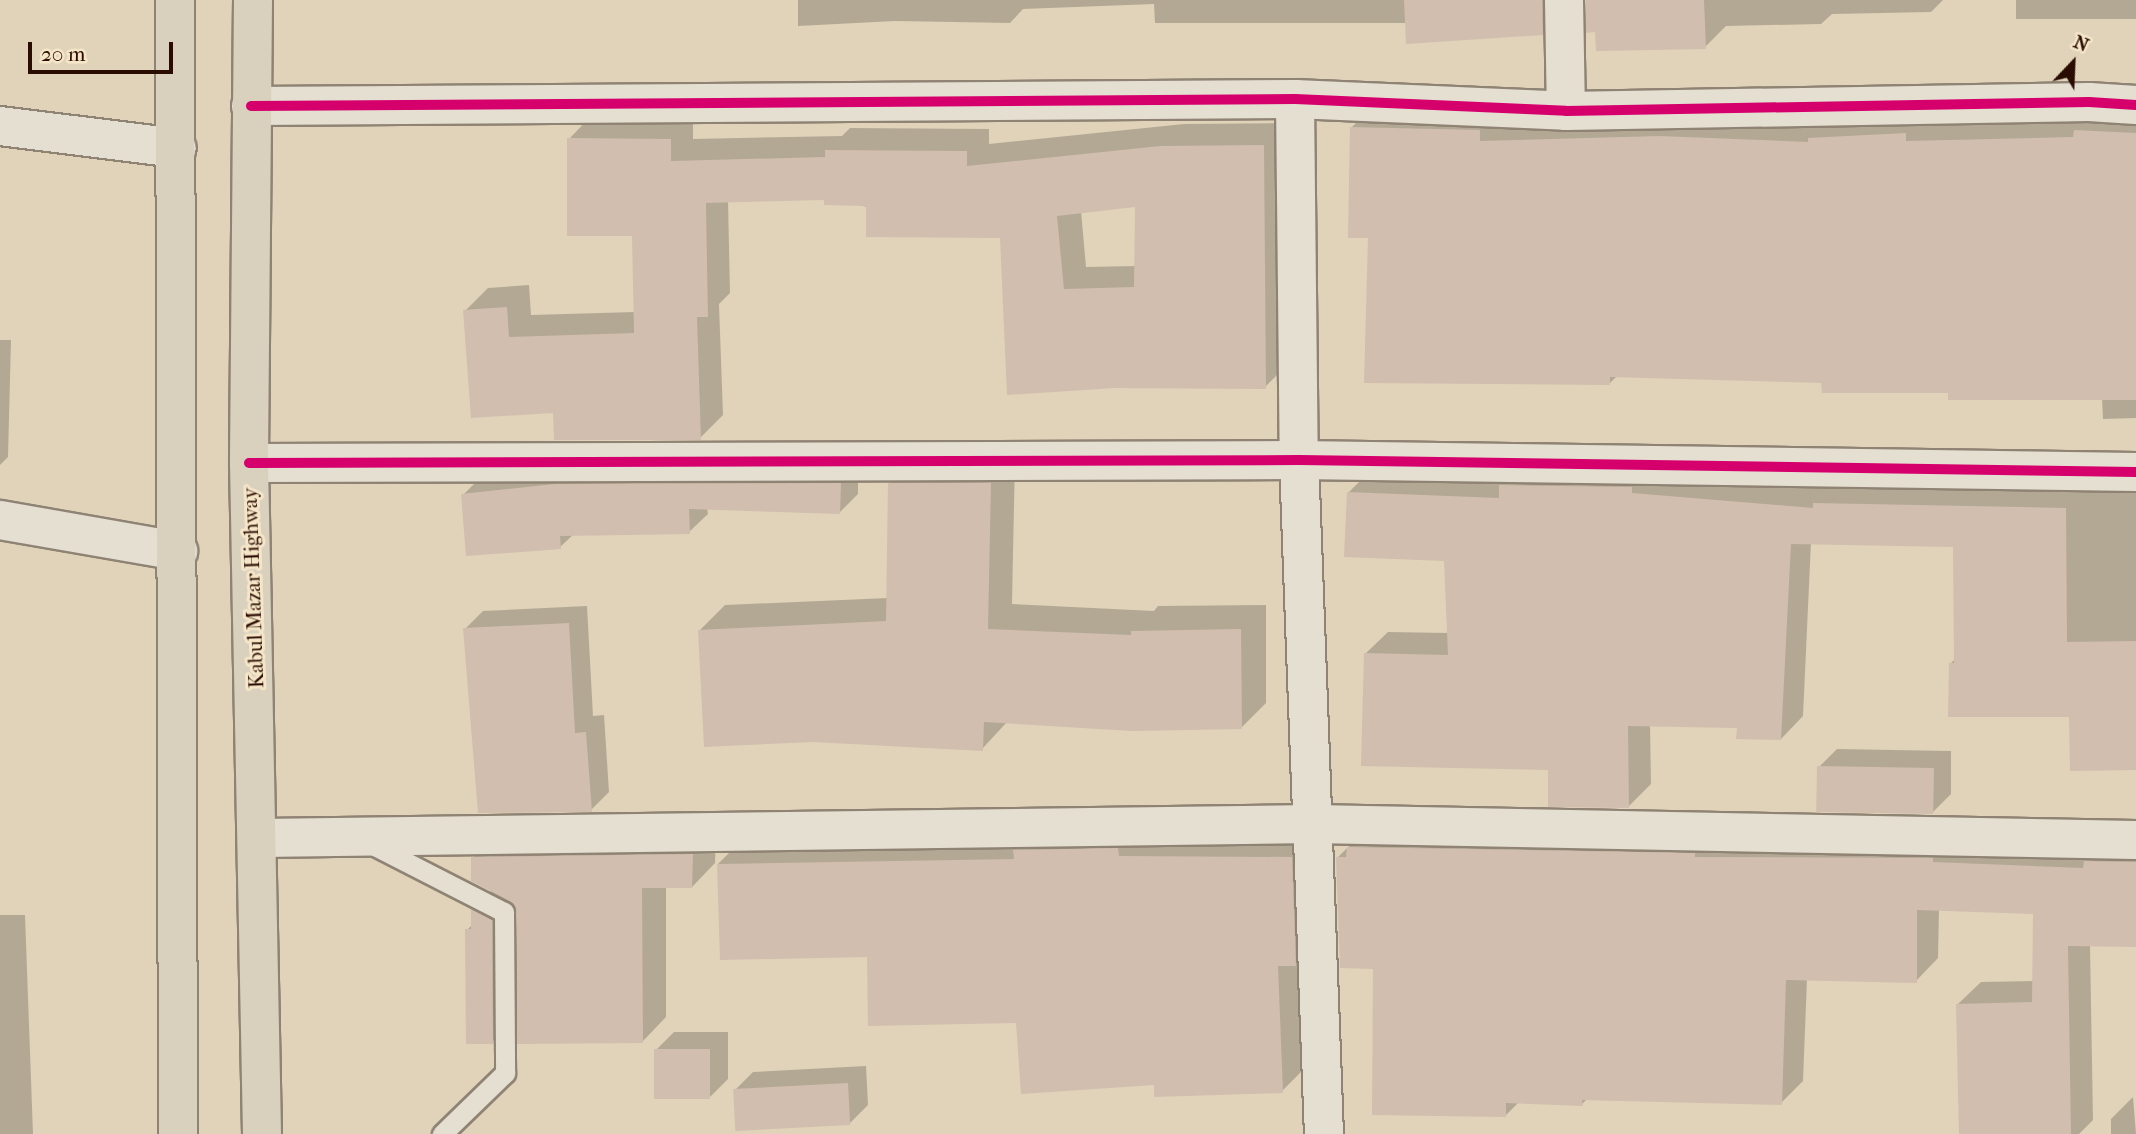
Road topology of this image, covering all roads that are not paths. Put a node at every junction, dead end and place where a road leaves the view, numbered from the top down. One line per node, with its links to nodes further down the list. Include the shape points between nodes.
1 (175, 0): 9 (highway)
2 (253, 0): 6 (highway, Kabul Mazar Highway)
3 (1564, 0): 7 (street)
4 (1295, 99): 6 (street); 7 (street); 10 (street)
5 (2136, 105): 7 (street)
6 (251, 106): 11 (highway, Kabul Mazar Highway)
7 (1566, 111)
8 (0, 126): 9 (street)
9 (177, 148): 14 (highway)
10 (1299, 460): 11 (street); 12 (street); 15 (street)
11 (249, 463): 17 (highway, Kabul Mazar Highway)
12 (2136, 472)
13 (0, 520): 14 (street)
14 (178, 551): 19 (highway)
15 (1314, 824): 16 (street); 18 (street); 22 (street)
16 (357, 836): 17 (street); 21 (lane, via 503,912 505,1073)
17 (260, 838): 20 (highway, Kabul Mazar Highway)
18 (2136, 840)
19 (178, 1134)
20 (262, 1134)
21 (442, 1134)
22 (1324, 1134)

